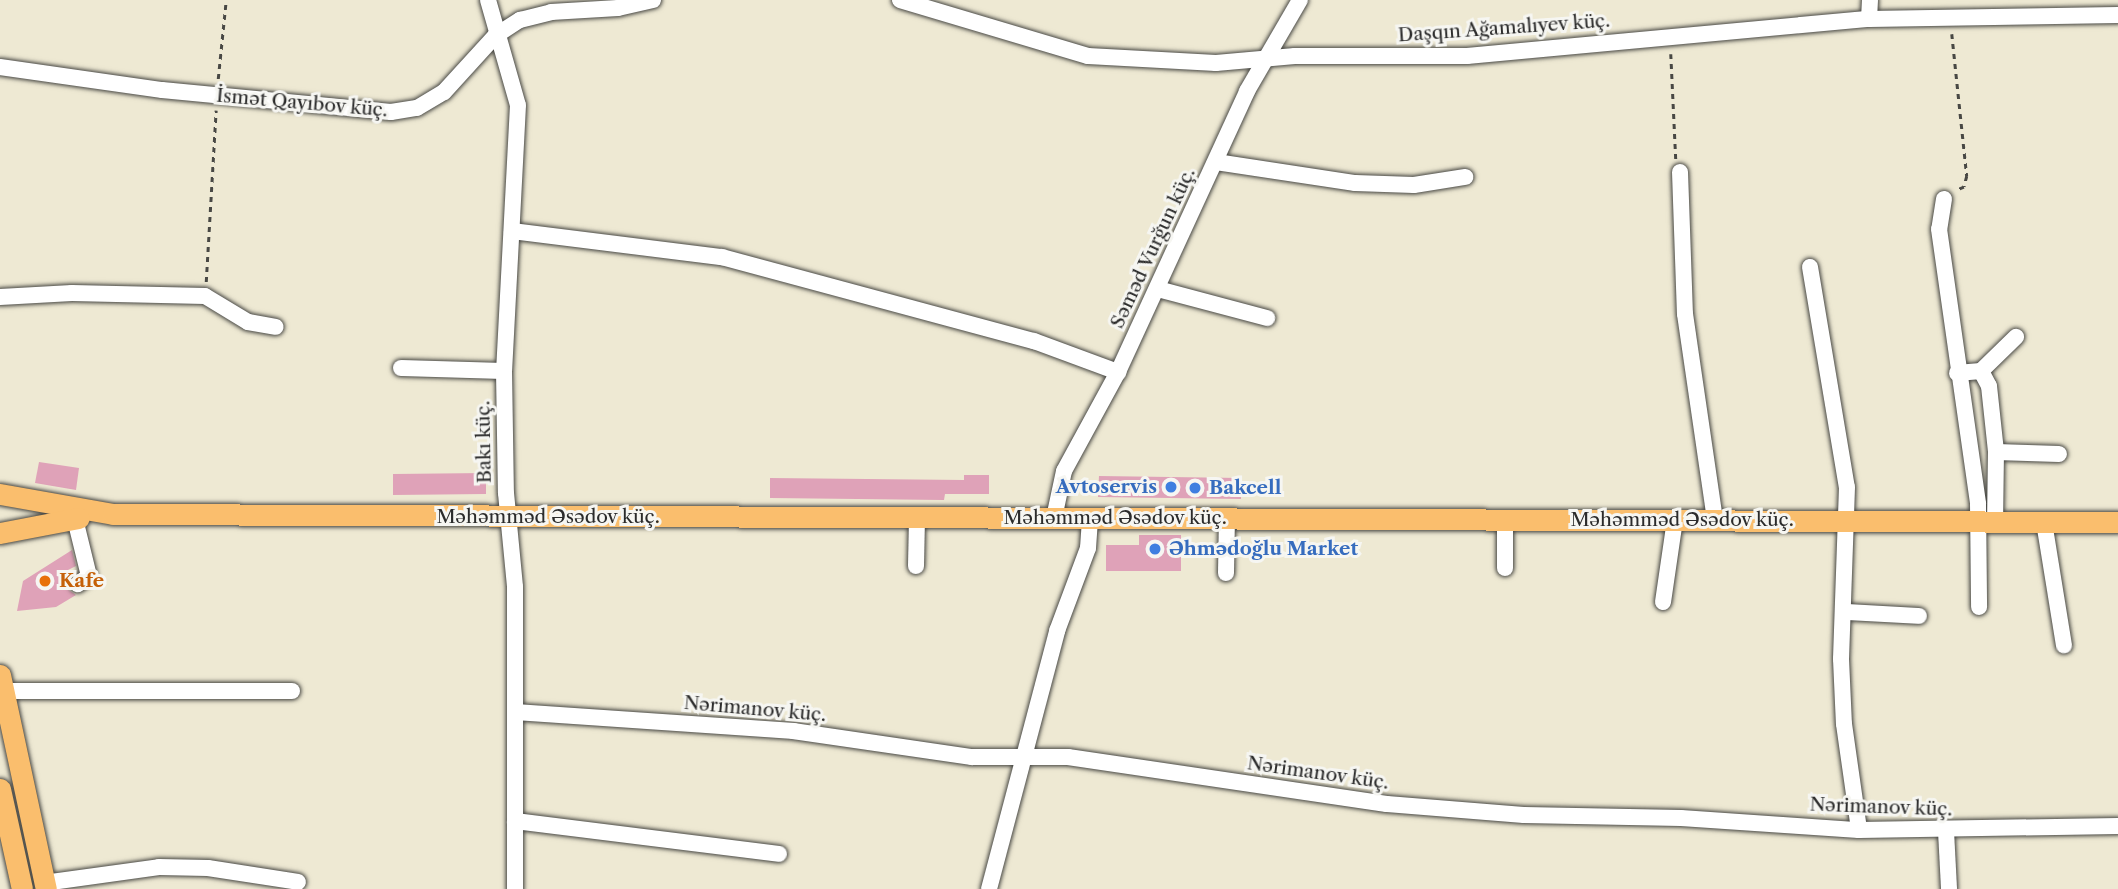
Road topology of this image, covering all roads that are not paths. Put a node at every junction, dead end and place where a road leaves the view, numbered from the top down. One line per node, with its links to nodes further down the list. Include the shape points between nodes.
1 (488, 0): 8 (street, Bakı küç.)
2 (653, 0): 8 (street, İsmət Qayıbov küç., via 618,8 551,12 520,20)
3 (900, 0): 9 (street, Daşqın Ağamalıyev küç., via 1088,56 1216,63)
4 (1300, 0): 9 (street, Səməd Vurğun küç.)
5 (1870, 0): 7 (street)
6 (2118, 15): 7 (street, Daşqın Ağamalıyev küç.)
7 (1869, 19): 9 (street, Daşqın Ağamalıyev küç., via 1467,56)
8 (495, 36): 10 (street, İsmət Qayıbov küç., via 444,92 417,108 354,111); 15 (street, Bakı küç., via 518,105)
9 (1269, 58): 11 (street, Səməd Vurğun küç., via 1247,91)
10 (0, 67)
11 (1216, 162): 13 (street, via 1285,176 1355,183 1414,185); 17 (street, Səməd Vurğun küç.)
12 (1680, 172): 39 (street, via 1685,314)
13 (1465, 177)
14 (1944, 199): 26 (street, via 1939,229)
15 (512, 231): 23 (street, Bakı küç.); 25 (street, via 722,257 1034,341)
16 (1810, 267): 40 (street, via 1839,425)
17 (1158, 289): 19 (street); 25 (street, Səməd Vurğun küç.)
18 (0, 297): 20 (street, via 72,293 205,296 248,322)
19 (1267, 318)
20 (276, 327)
21 (2016, 337): 24 (street)
22 (401, 368): 23 (street)
23 (504, 371): 31 (street, Bakı küç.)
24 (1981, 371): 26 (street); 27 (street, via 1989,386)
25 (1118, 372): 33 (street, Səməd Vurğun küç., via 1064,471)
26 (1957, 373): 41 (street)
27 (1996, 452): 28 (street); 41 (street)
28 (2059, 454)
29 (0, 495): 30 (main road)
30 (113, 514): 31 (main road, Məhəmməd Əsədov küç.); 36 (main road)
31 (508, 517): 32 (main road, Məhəmməd Əsədov küç.); 56 (street, Bakı küç., via 515,587)
32 (917, 517): 33 (main road, Məhəmməd Əsədov küç.); 45 (street)
33 (1054, 518): 34 (main road, Məhəmməd Əsədov küç.)
34 (1090, 518): 35 (main road, Məhəmməd Əsədov küç.); 57 (street, via 1088,548 1057,631)
35 (1227, 518): 37 (main road, Məhəmməd Əsədov küç.); 47 (street)
36 (75, 519): 44 (main road); 48 (street, via 89,576)
37 (1505, 519): 38 (main road, Məhəmməd Əsədov küç.); 46 (street)
38 (1675, 520): 39 (main road, Məhəmməd Əsədov küç.); 49 (street)
39 (1715, 520): 40 (main road, Məhəmməd Əsədov küç.)
40 (1849, 521): 41 (main road, Məhəmməd Əsədov küç.); 51 (street)
41 (1987, 521): 42 (main road, Məhəmməd Əsədov küç.); 50 (street)
42 (2044, 522): 43 (main road, Məhəmməd Əsədov küç.); 53 (street)
43 (2118, 522)
44 (0, 533)
45 (916, 566)
46 (1505, 568)
47 (1226, 573)
48 (78, 584)
49 (1663, 602)
50 (1979, 607)
51 (1846, 611): 52 (street); 61 (street, via 1841,659 1844,724)
52 (1919, 616)
53 (2064, 645)
54 (2, 683): 55 (street); 66 (main road)
55 (292, 691)
56 (516, 712): 57 (street, Nərimanov küç., via 793,731 972,757); 59 (street, Bakı küç.)
57 (1024, 757): 61 (street, Nərimanov küç., via 1068,757 1387,804); 69 (street)
58 (0, 789): 62 (main road)
59 (515, 821): 64 (street); 68 (street, Bakı küç.)
60 (2118, 826): 63 (street, Nərimanov küç.)
61 (1858, 830): 63 (street, Nərimanov küç.)
62 (4, 831): 67 (main road)
63 (1946, 831): 70 (street)
64 (779, 854)
65 (298, 882): 66 (street, via 208,868 159,867)
66 (45, 886)
67 (22, 889)
68 (515, 889)
69 (989, 889)
70 (1949, 889)

